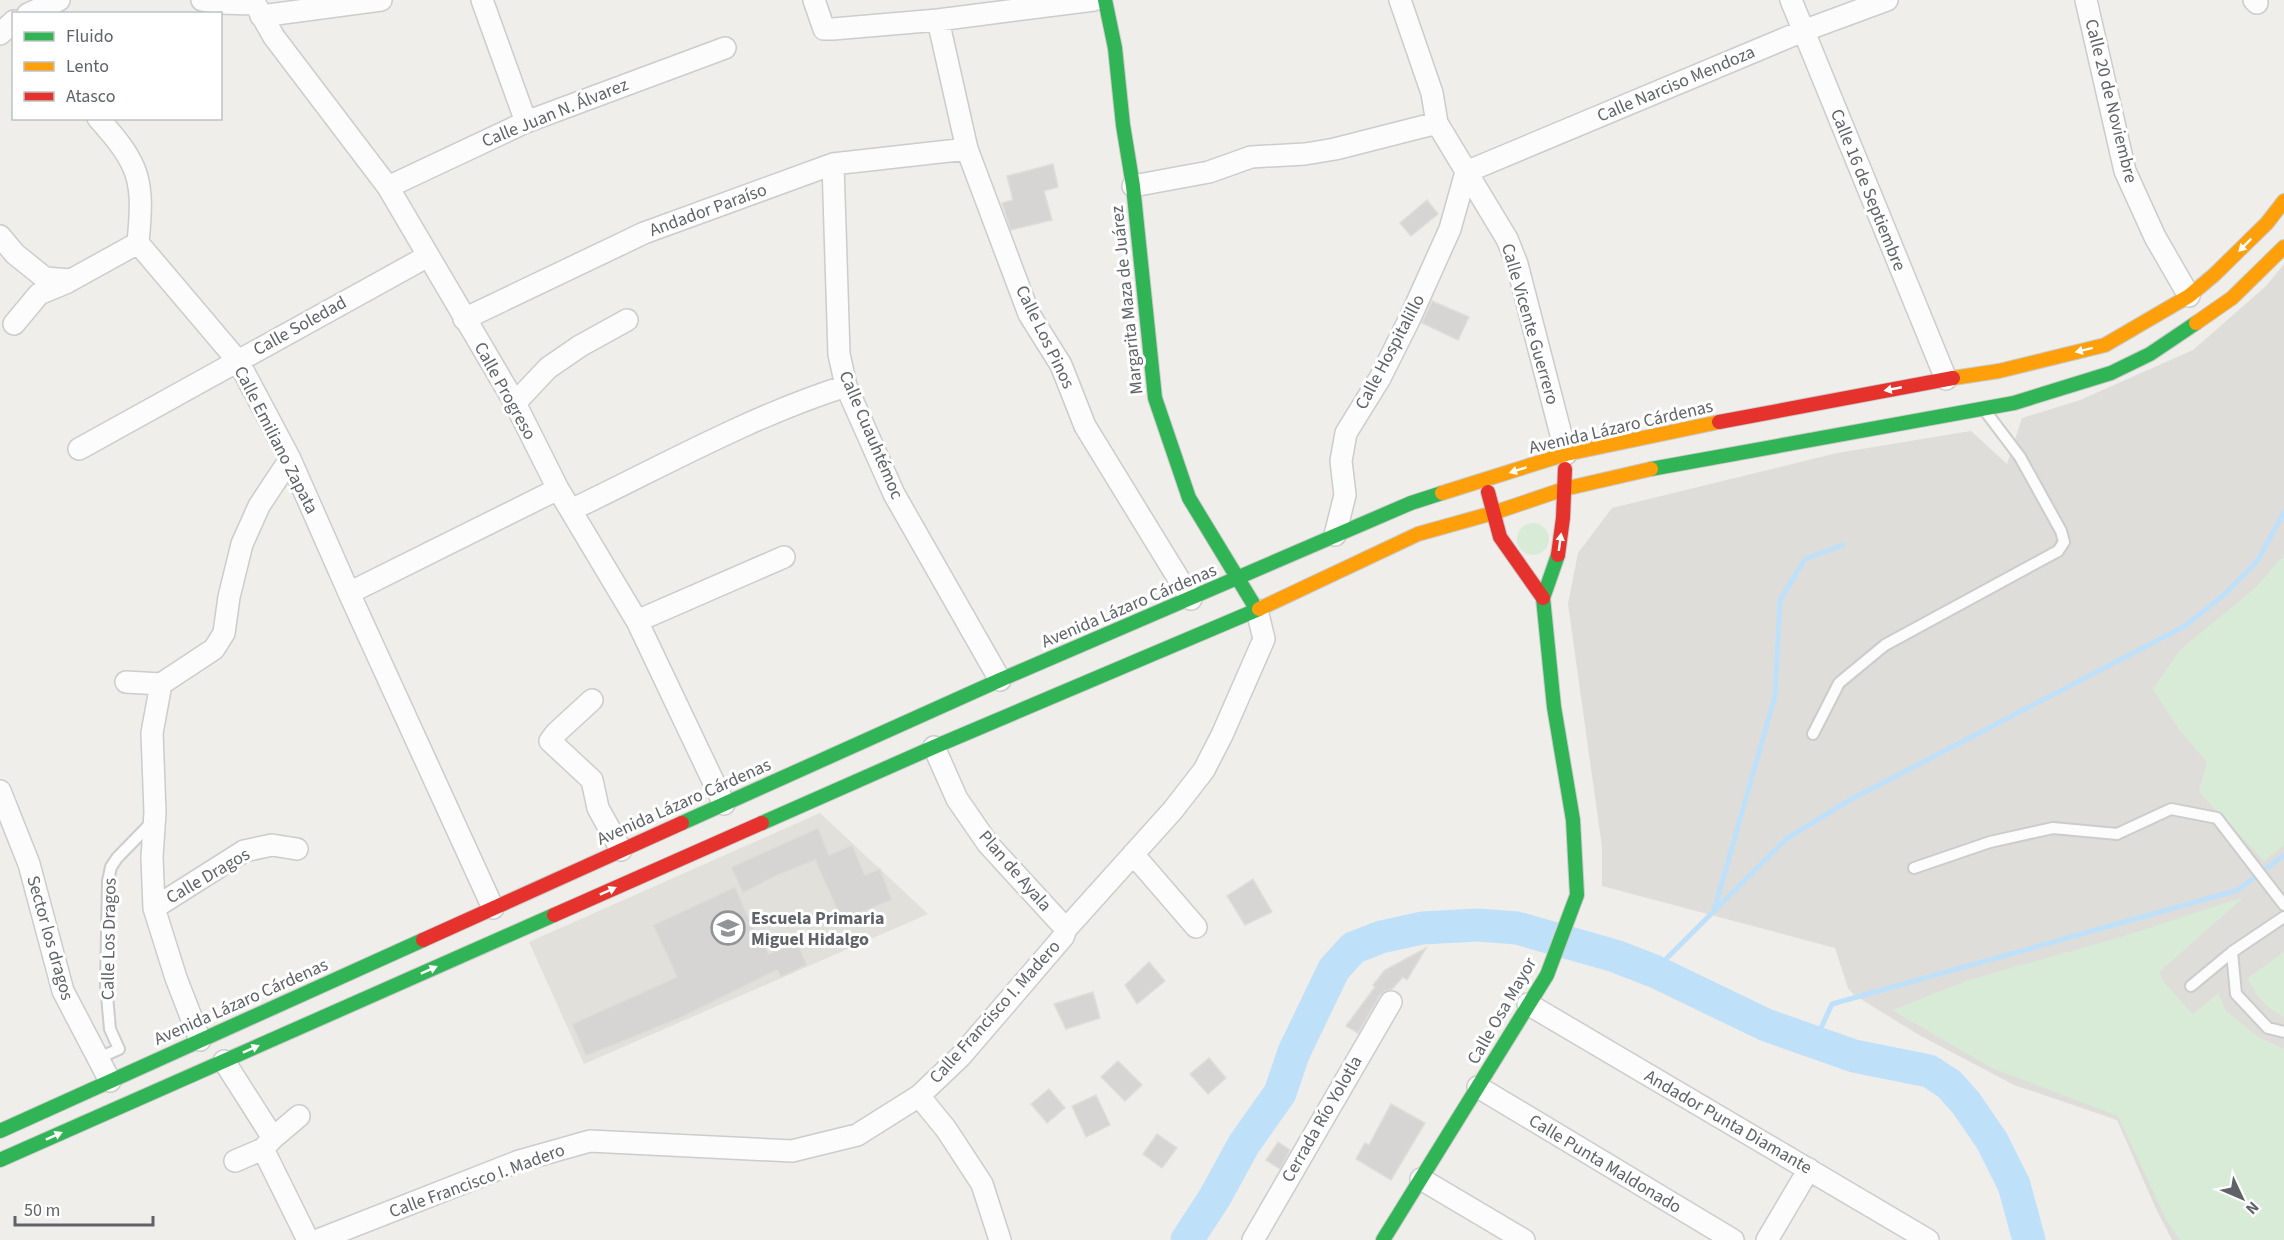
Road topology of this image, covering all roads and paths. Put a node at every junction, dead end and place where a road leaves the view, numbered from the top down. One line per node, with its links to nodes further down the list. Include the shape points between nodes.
1 (59, 0): 13 (street)
2 (202, 0): 12 (street)
3 (381, 0): 12 (street)
4 (482, 0): 18 (street)
5 (814, 0): 14 (street, via 824,29)
6 (1094, 0): 14 (street)
7 (1105, 0): 23 (main road, Margarita Maza de Juárez)
8 (1400, 0): 19 (street, Calle Vicente Guerrero, via 1432,93)
9 (1791, 0): 15 (street, Calle 16 de Septiembre)
10 (1887, 0): 15 (street, Calle Narciso Mendoza)
11 (2086, 0): 31 (street, Calle 20 de Noviembre, via 2125,171 2155,237)
12 (256, 7): 24 (street, Calle Progreso, via 274,38)
13 (35, 12)
14 (938, 20): 20 (street, Calle Los Pinos)
15 (1803, 31): 22 (street, Calle Narciso Mendoza); 36 (street, Calle 16 de Septiembre)
16 (726, 48): 18 (street, Calle Juan N. Álvarez)
17 (100, 120): 27 (street, via 123,146 137,171 142,205)
18 (525, 122): 24 (street, Calle Juan N. Álvarez)
19 (1437, 123): 22 (street, Calle Vicente Guerrero); 23 (street, via 1335,149 1251,157 1209,172)
20 (967, 149): 21 (street, Andador Paraíso); 53 (street, Calle Los Pinos, via 1029,314 1061,366 1085,426)
21 (833, 164): 32 (street, Andador Paraíso, via 644,233); 37 (street, Calle Cuauhtémoc, via 839,354)
22 (1466, 172): 41 (street, Calle Vicente Guerrero, via 1507,239 1516,264); 48 (street, Calle Hospitalillo, via 1450,229 1410,318 1346,434 1341,461 1345,495)
23 (1133, 186): 50 (main road, Margarita Maza de Juárez, via 1155,398 1189,498)
24 (388, 187): 29 (street, Calle Progreso)
25 (2284, 201): 31 (main road, Avenida Lázaro Cárdenas, one-way to 31, via 2267,223)
26 (0, 236): 30 (street, via 15,255 45,278)
27 (138, 243): 30 (street); 35 (street, Calle Emiliano Zapata)
28 (2284, 247): 39 (main road, via 2232,298 2150,354 2111,373 2014,403)
29 (428, 256): 32 (street, Calle Progreso); 35 (street, Calle Soledad)
30 (71, 280): 34 (street, via 39,294)
31 (2189, 296): 36 (main road, Avenida Lázaro Cárdenas, one-way to 36, via 2105,345 1999,371)
32 (464, 319): 38 (street, Calle Progreso)
33 (627, 320): 38 (street, via 548,368)
34 (14, 324)
35 (238, 361): 40 (street, Calle Soledad); 42 (street, Calle Emiliano Zapata)
36 (1946, 379): 41 (main road, Avenida Lázaro Cárdenas, one-way to 41)
37 (846, 386): 46 (street, via 796,403); 56 (street, Calle Cuauhtémoc, via 894,494)
38 (515, 403): 44 (street, Calle Progreso)
39 (1983, 408): 45 (main road, via 1681,462); 60 (lane, via 2020,457 2064,542 2058,551 1885,645 1839,683)
40 (79, 449)
41 (1566, 454): 43 (main road, Avenida Lázaro Cárdenas, one-way to 43); 45 (main road, Calle Osa Mayor)
42 (290, 459): 51 (street, Calle Emiliano Zapata); 58 (street, via 259,506 242,544 224,633 214,649)
43 (1485, 480): 47 (main road, Calle Osa Mayor); 48 (main road, Avenida Lázaro Cárdenas, via 1411,503)
44 (558, 489): 46 (street, Calle Progreso); 51 (street)
45 (1564, 489): 47 (main road); 52 (main road, Calle Osa Mayor, one-way to 45, via 1558,558)
46 (571, 510): 55 (street, Calle Progreso)
47 (1493, 513): 52 (main road, Calle Osa Mayor, via 1500,537); 54 (main road, via 1418,534)
48 (1335, 535): 50 (main road, Avenida Lázaro Cárdenas)
49 (784, 557): 55 (street)
50 (1237, 579): 53 (main road, Avenida Lázaro Cárdenas); 54 (main road, Margarita Maza de Juárez)
51 (349, 593): 71 (street, Calle Emiliano Zapata)
52 (1543, 598): 78 (main road, Calle Osa Mayor, via 1554,707 1573,820 1576,895 1547,975)
53 (1191, 599): 56 (main road, Avenida Lázaro Cárdenas)
54 (1257, 610): 61 (main road); 67 (street, Calle Francisco I. Madero, via 1264,639 1222,735 1204,770)
55 (637, 621): 63 (street, Calle Progreso)
56 (1000, 680): 63 (main road, Avenida Lázaro Cárdenas)
57 (126, 682): 58 (street)
58 (161, 684): 64 (street, via 152,734)
59 (592, 700): 66 (street, via 550,741 592,780 598,808)
60 (1813, 734)
61 (934, 747): 74 (street, Plan de Ayala, via 957,799 987,844); 82 (main road, one-way to 61)
62 (0, 790): 81 (street, Sector los dragos, via 29,864 63,991)
63 (724, 804): 66 (main road, Avenida Lázaro Cárdenas)
64 (154, 821): 70 (street); 81 (lane, Calle Los Dragos, via 111,867 106,985 110,1029 119,1049)
65 (297, 849): 70 (street, Calle Dragos, via 272,845 244,851)
66 (621, 850): 71 (main road, Avenida Lázaro Cárdenas)
67 (1132, 854): 73 (street); 74 (street, Calle Francisco I. Madero)
68 (1914, 868): 69 (lane, via 1990,842 2053,828 2117,834 2171,809 2217,818)
69 (2284, 905)
70 (154, 908): 80 (street)
71 (493, 908): 80 (main road, Avenida Lázaro Cárdenas)
72 (2284, 917): 75 (lane)
73 (1196, 927)
74 (1066, 929): 85 (street, Calle Francisco I. Madero, via 961,1056)
75 (2232, 952): 76 (lane); 79 (lane, via 2236,994 2268,1028)
76 (2191, 986)
77 (1391, 1002): 94 (street, Cerrada Río Yolotla)
78 (1528, 1004): 84 (main road, Calle Osa Mayor); 92 (street, Andador Punta Diamante)
79 (2284, 1032)
80 (200, 1040): 83 (main road, Avenida Lázaro Cárdenas)
81 (99, 1058): 83 (street, Sector los dragos)
82 (224, 1061): 89 (street); 90 (main road, one-way to 82)
83 (110, 1081): 87 (main road, Avenida Lázaro Cárdenas)
84 (1478, 1087): 93 (main road, Calle Osa Mayor); 100 (street, Calle Punta Maldonado)
85 (919, 1096): 96 (street, Calle Francisco I. Madero, via 857,1135 792,1151 590,1141 519,1161); 97 (street, via 982,1184)
86 (299, 1116): 89 (street)
87 (0, 1131)
88 (0, 1136): 90 (street)
89 (268, 1143): 91 (street); 95 (street)
90 (8, 1156)
91 (236, 1161)
92 (1809, 1169): 101 (street); 102 (street, Andador Punta Diamante)
93 (1421, 1179): 98 (main road, Calle Osa Mayor); 99 (street)
94 (1257, 1239)
95 (308, 1240)
96 (318, 1240)
97 (1000, 1240)
98 (1383, 1240)
99 (1524, 1240)
100 (1733, 1240)
101 (1767, 1240)
102 (1928, 1240)

